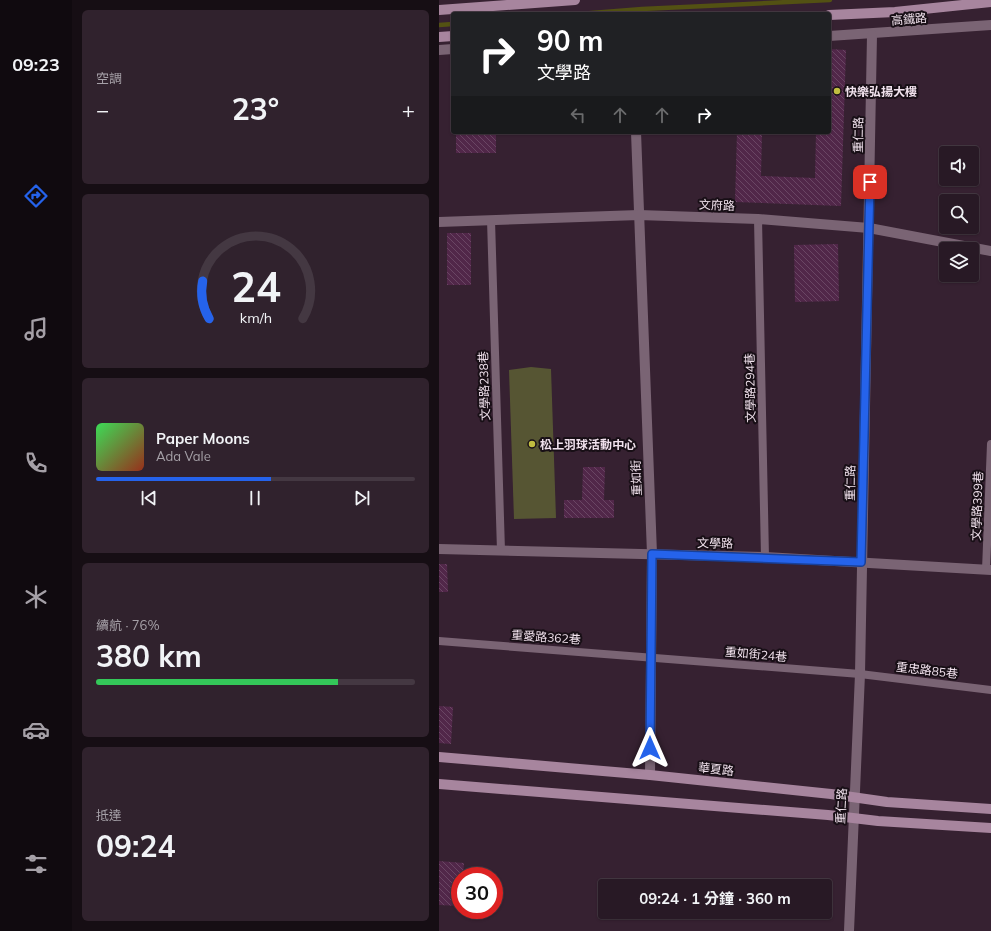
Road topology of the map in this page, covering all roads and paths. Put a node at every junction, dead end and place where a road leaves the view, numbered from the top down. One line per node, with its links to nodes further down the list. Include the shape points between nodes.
1 (575, 0): 3 (street)
2 (991, 2): 4 (street, 高鐵路, via 895,12)
3 (439, 10)
4 (831, 15)
5 (991, 25): 6 (street, 高鐵路)
6 (873, 35): 8 (street, 高鐵路); 17 (street, 重仁路)
7 (451, 36): 9 (street)
8 (831, 36)
9 (439, 37)
10 (451, 49): 11 (street)
11 (439, 50)
12 (636, 134): 13 (street, 重如街)
13 (639, 215): 14 (street, 文府路); 15 (street, 文府路); 22 (street, 重如街)
14 (758, 219): 17 (street, 文府路); 23 (lane, 文學路294巷)
15 (491, 220): 16 (street, 文府路); 21 (lane, 文學路238巷)
16 (439, 222)
17 (869, 228): 18 (street, 文府路); 24 (street, 重仁路)
18 (991, 251)
19 (991, 444): 25 (lane, 文學路399巷)
20 (439, 550): 21 (street, 文學路)
21 (501, 551): 22 (street, 文學路)
22 (652, 554): 23 (street, 文學路); 27 (street, 重如街)
23 (765, 557): 24 (street, 文學路)
24 (861, 562): 25 (street, 文學路); 28 (street, 重仁路)
25 (989, 570)
26 (439, 641): 27 (lane, 重愛路362巷)
27 (650, 658): 28 (lane, 重如街24巷); 31 (street, 重如街)
28 (860, 674): 29 (lane, 重忠路85巷); 33 (street, 重仁路)
29 (991, 690)
30 (439, 757): 31 (street, 華夏路)
31 (650, 775): 33 (street, 華夏路)
32 (439, 784): 35 (street)
33 (855, 798): 34 (street, 華夏路); 35 (street, 重仁路)
34 (991, 808)
35 (854, 819): 36 (street); 37 (street, 重仁路)
36 (991, 828)
37 (849, 931)

